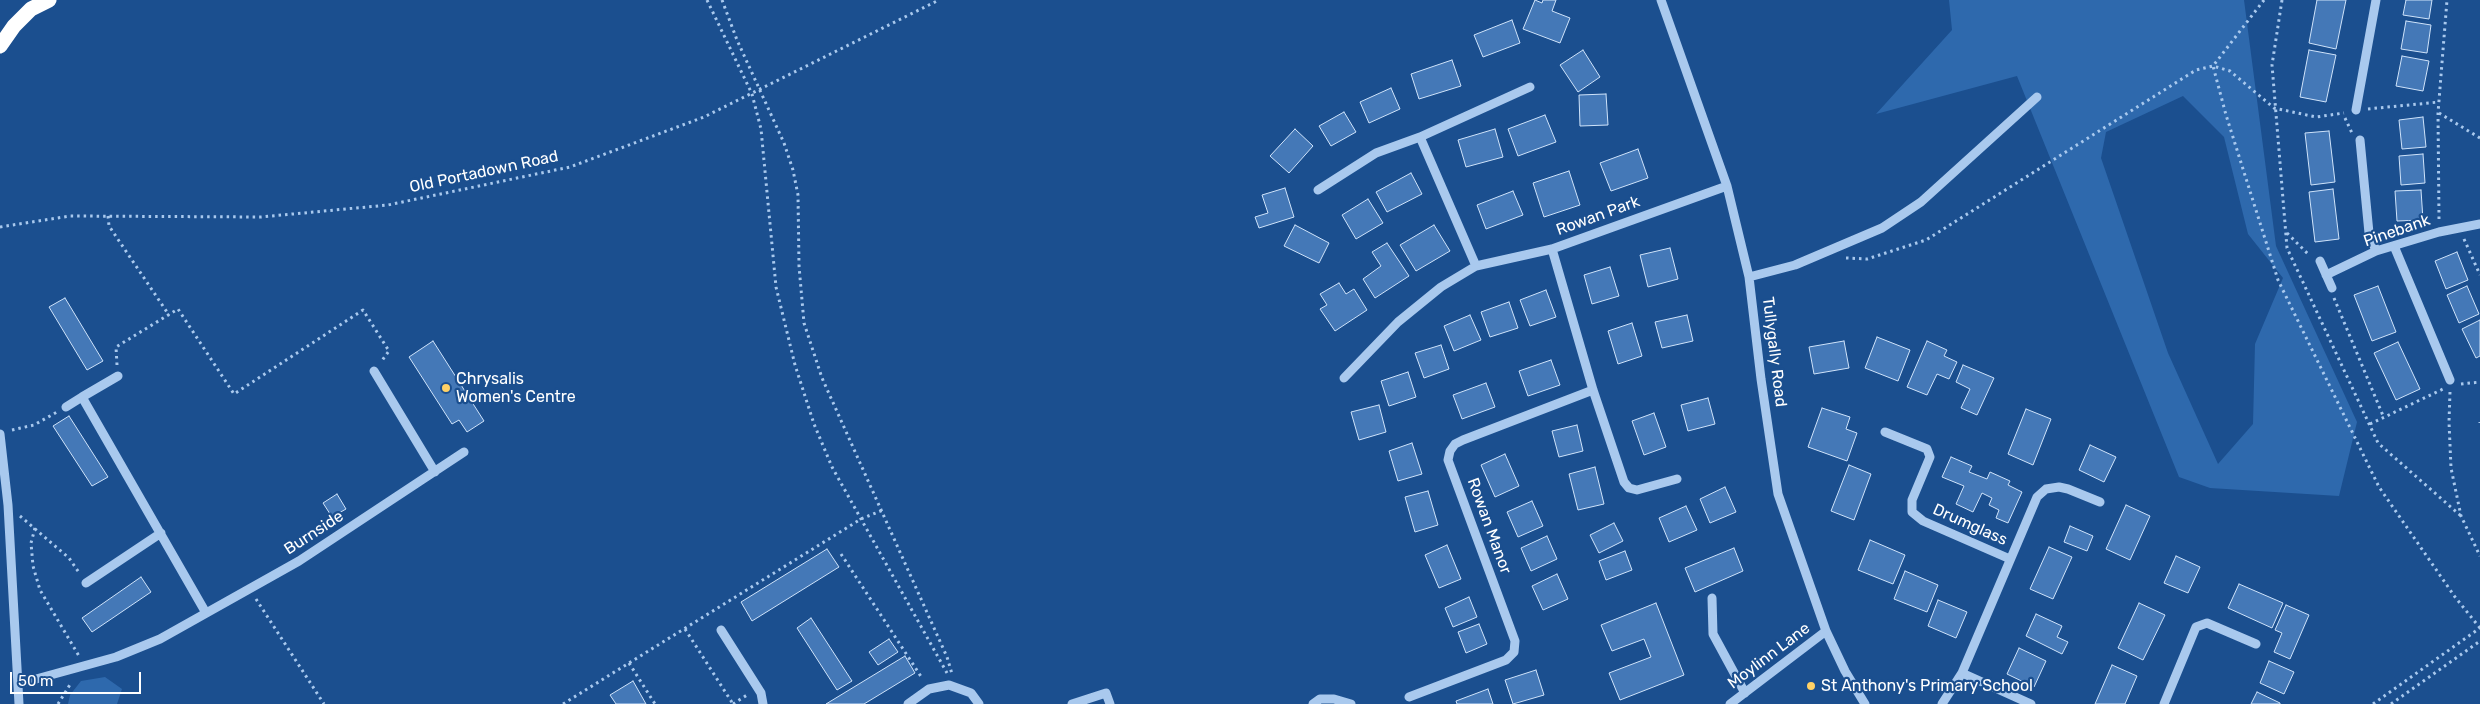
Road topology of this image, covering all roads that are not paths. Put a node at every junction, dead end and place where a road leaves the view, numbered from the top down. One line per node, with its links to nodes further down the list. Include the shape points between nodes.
1 (49, 0): 4 (highway, via 31,9)
2 (1661, 0): 10 (street, Tullygally Road)
3 (2376, 0): 7 (street)
4 (0, 46)
5 (1530, 87): 8 (street)
6 (2037, 97): 19 (street, via 1921,202 1882,228 1795,264)
7 (2356, 110)
8 (1420, 136): 11 (street, via 1376,153); 17 (street)
9 (2360, 140): 15 (street, via 2369,233)
10 (1727, 186): 14 (street, Rowan Park); 19 (street, Tullygally Road)
11 (1318, 190)
12 (2480, 224): 13 (street, Pinebank, via 2459,226)
13 (2394, 246): 15 (street, Pinebank); 24 (street)
14 (1552, 249): 17 (street, Rowan Park); 25 (street)
15 (2376, 251): 18 (street, Pinebank)
16 (2320, 261): 18 (street)
17 (1476, 266): 23 (street, Rowan Park, via 1441,287 1398,322)
18 (2326, 275): 20 (street)
19 (1749, 277): 40 (street, Tullygally Road, via 1778,494)
20 (2332, 288)
21 (374, 371): 31 (street)
22 (118, 376): 26 (street)
23 (1344, 378)
24 (2450, 383)
25 (1593, 390): 32 (street, via 1624,482 1636,490); 45 (street, Rowan Manor, via 1463,440 1450,451 1448,460 1516,641 1514,652 1506,660)
26 (82, 397): 27 (street); 34 (street)
27 (66, 407)
28 (4, 432): 43 (street)
29 (1885, 432): 35 (street, Drumglass, via 1927,449 1930,457 1912,500 1912,512 1923,521)
30 (464, 452): 31 (street, Burnside)
31 (435, 472): 38 (street, Burnside, via 299,561)
32 (1677, 478)
33 (2100, 502): 35 (street, Drumglass, via 2068,488 2046,489 2037,497)
34 (161, 533): 36 (street); 38 (street)
35 (2010, 559): 42 (street, Drumglass)
36 (86, 583)
37 (1712, 598): 44 (street, via 1713,634)
38 (206, 613): 43 (street, Burnside, via 160,639 116,657)
39 (722, 630): 47 (street, via 762,693)
40 (1826, 631): 44 (street, Moylinn Lane); 55 (street, Tullygally Road, via 1844,671)
41 (2256, 644): 58 (street, via 2208,623 2196,627)
42 (1962, 673): 56 (street, Drumglass); 57 (street)
43 (18, 684): 46 (street)
44 (1745, 693): 54 (street, Moylinn Lane)
45 (1409, 697)
46 (19, 704)
47 (763, 704)
48 (908, 704): 49 (street, via 929,689 949,685 971,693)
49 (979, 704)
50 (1072, 704): 51 (street, via 1106,693)
51 (1110, 704)
52 (1313, 704): 53 (street, via 1320,699 1334,699)
53 (1351, 704)
54 (1730, 704)
55 (1865, 704)
56 (1942, 704)
57 (2031, 704)
58 (2164, 704)

